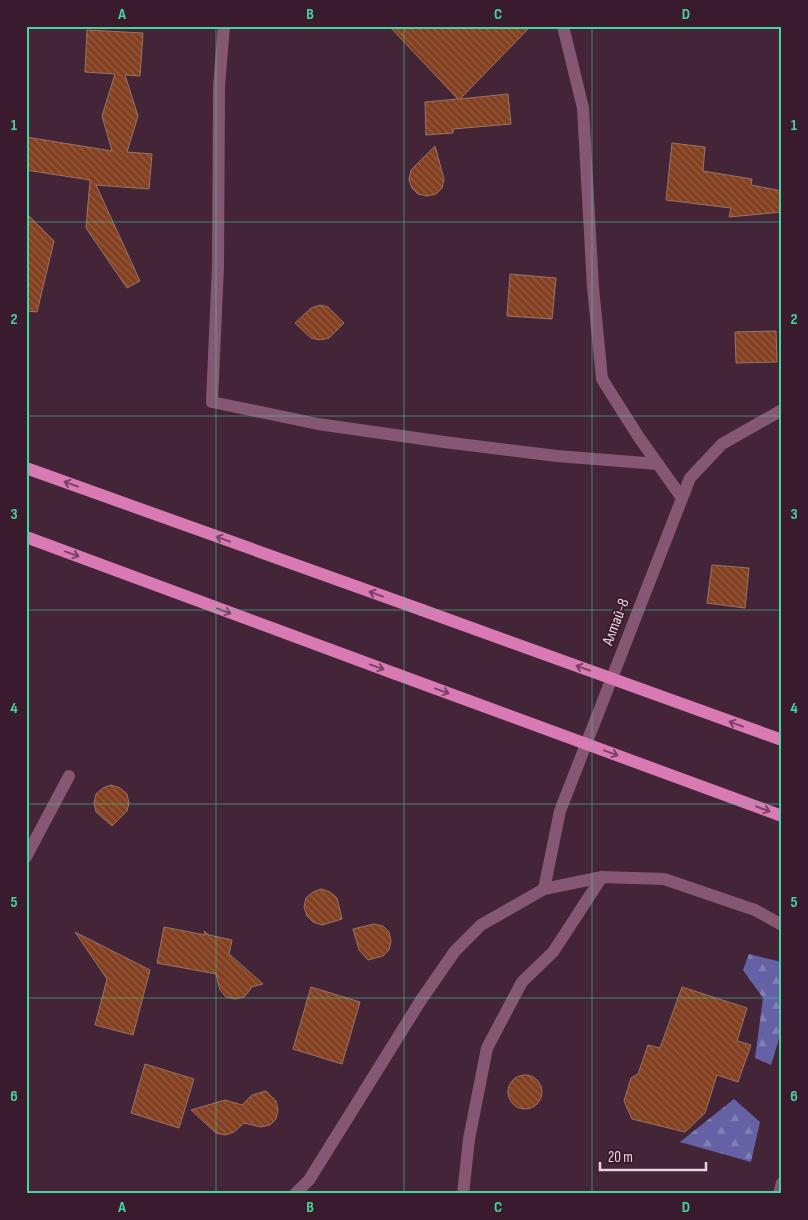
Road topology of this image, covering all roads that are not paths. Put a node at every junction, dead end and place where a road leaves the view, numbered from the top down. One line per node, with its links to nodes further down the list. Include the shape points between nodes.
1 (224, 26): 4 (street, via 219,86 218,266 212,402 318,424 444,442)
2 (563, 26): 4 (street, via 582,108 602,378)
3 (782, 410): 6 (street, Алтай-8, via 722,444 690,478)
4 (658, 464): 6 (street)
5 (26, 468): 8 (main road, one-way to 5, bridge)
6 (682, 498): 13 (street, Алтай-8, via 560,810)
7 (26, 537): 10 (main road, one-way to 10, bridge)
8 (782, 740)
9 (69, 776): 11 (street)
10 (782, 816)
11 (26, 857)
12 (602, 877): 13 (street); 14 (street, via 664,879 755,910); 17 (street, via 553,952 522,982 487,1048 469,1139)
13 (544, 889): 16 (street, via 481,925 455,951 309,1180)
14 (782, 925)
15 (782, 1183): 18 (street)
16 (294, 1194)
17 (463, 1194)
18 (779, 1194)

